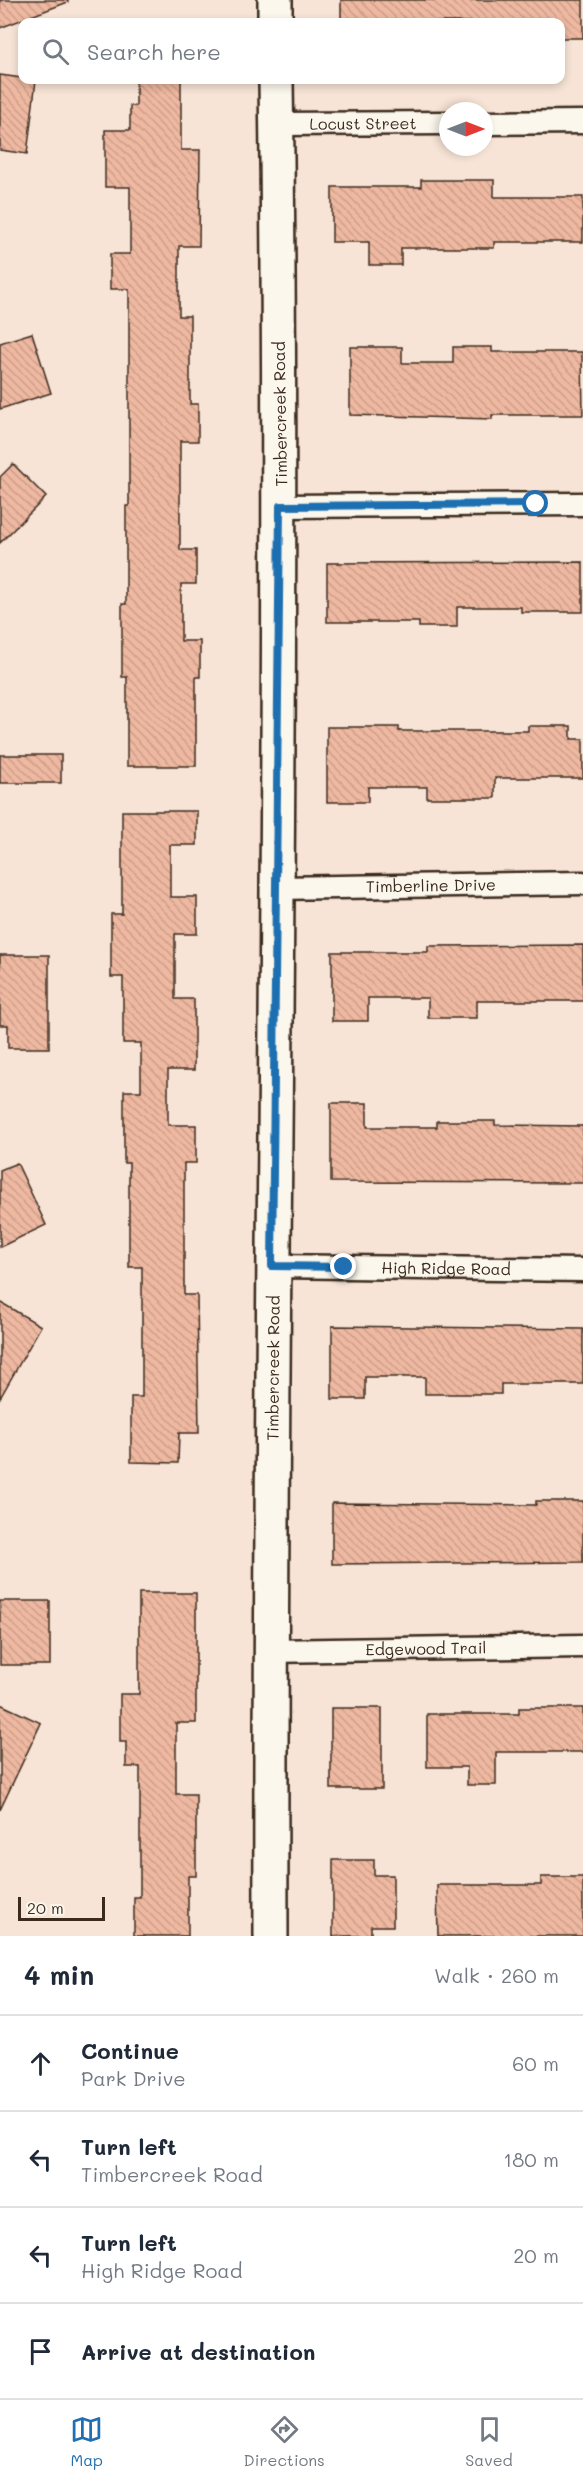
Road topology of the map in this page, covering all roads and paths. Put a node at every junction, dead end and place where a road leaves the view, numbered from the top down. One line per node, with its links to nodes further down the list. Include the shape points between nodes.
1 (275, 0): 2 (street)
2 (275, 18)
3 (276, 84): 7 (street, Timbercreek Road)
4 (583, 122): 6 (street)
5 (439, 123): 7 (street, Locust Street)
6 (493, 123)
7 (277, 124): 9 (street, Timbercreek Road)
8 (583, 504): 9 (street)
9 (280, 506): 11 (street, Timbercreek Road)
10 (583, 883): 11 (street, Timberline Drive)
11 (278, 888): 12 (street, Timbercreek Road)
12 (272, 1266): 13 (street, High Ridge Road); 15 (street, Timbercreek Road)
13 (583, 1270)
14 (583, 1646): 15 (street, Edgewood Trail)
15 (270, 1651): 16 (street, Timbercreek Road)
16 (271, 1936)

